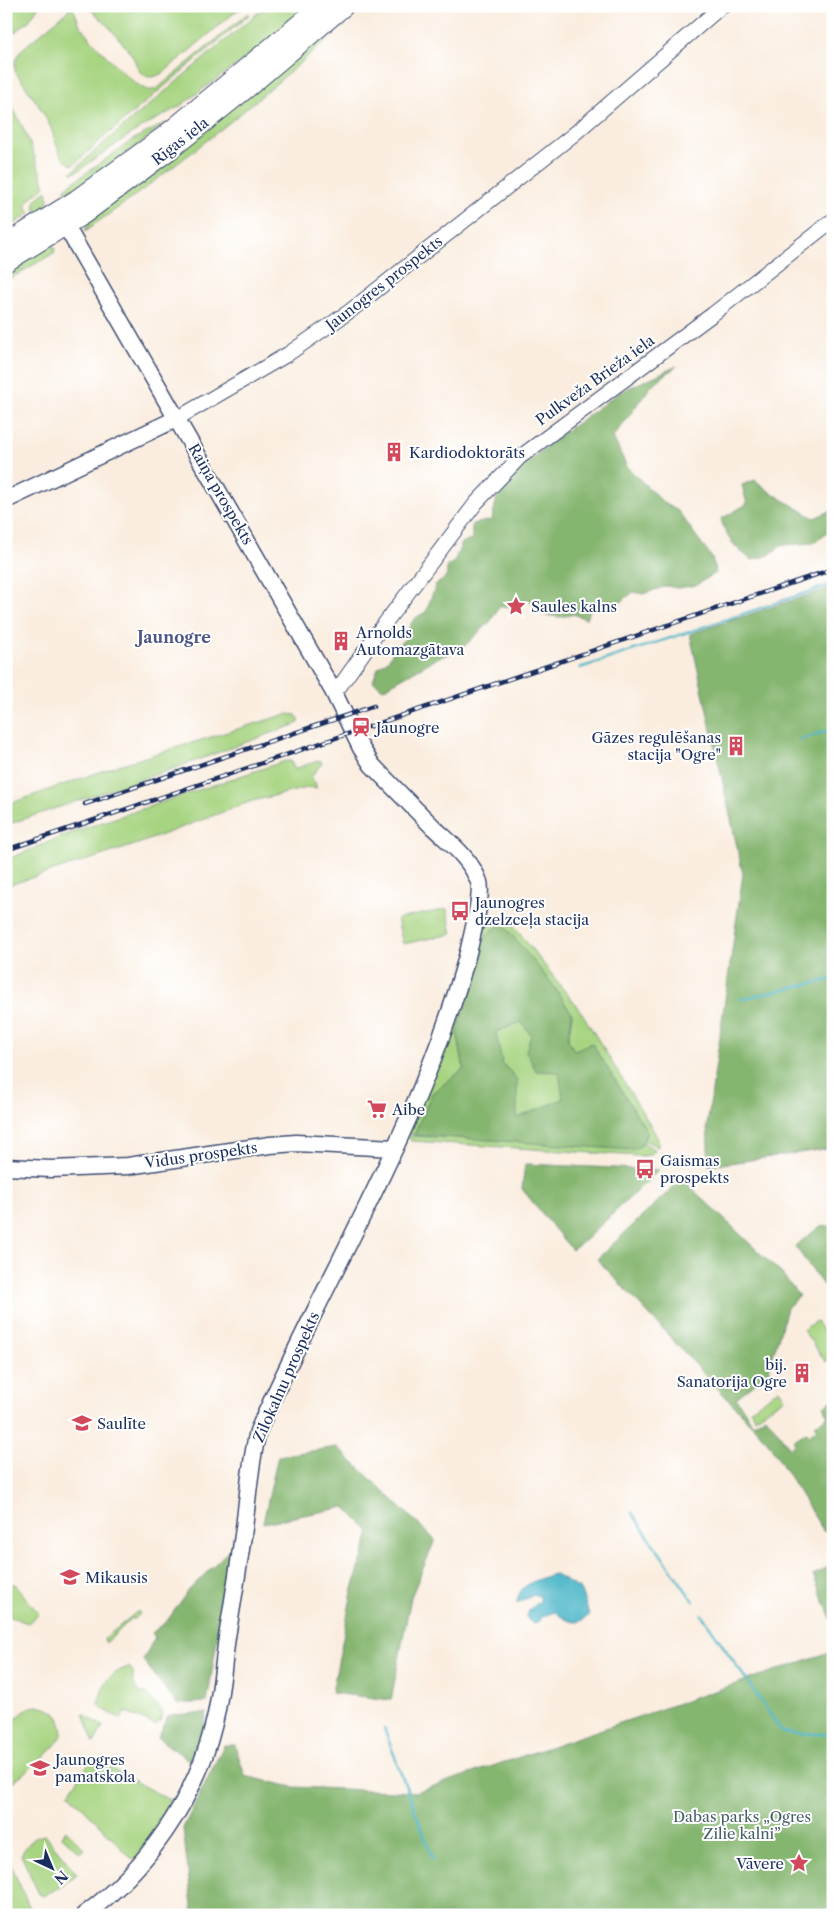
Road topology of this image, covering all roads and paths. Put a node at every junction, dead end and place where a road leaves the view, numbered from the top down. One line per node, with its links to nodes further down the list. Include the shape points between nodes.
1 (321, 6): 4 (highway, Rīgas iela, via 164,136 100,183)
2 (344, 6): 4 (highway, Rīgas iela, via 172,148 84,214)
3 (722, 6): 8 (street, Jaunogres prospekts, via 573,135 350,311 288,354)
4 (62, 218): 6 (highway, Rīgas iela); 7 (highway, Rīgas iela); 8 (main road, Raiņa prospekts)
5 (833, 220): 10 (street, Pulkveža Brieža iela, via 713,314 520,457 476,503 343,682)
6 (6, 244)
7 (6, 262)
8 (178, 418): 9 (main road, Jaunogres prospekts); 10 (main road, Raiņa prospekts)
9 (6, 500)
10 (333, 691): 11 (main road, Raiņa prospekts, via 372,765 461,854)
11 (480, 885): 12 (main road, Zilokalnu prospekts, via 475,924 453,1005)
12 (395, 1148): 13 (main road, Vidus prospekts, via 296,1143 128,1166); 14 (main road, Zilokalnu prospekts, via 258,1431 219,1700 200,1767 177,1811 136,1869)
13 (6, 1167)
14 (84, 1915)

